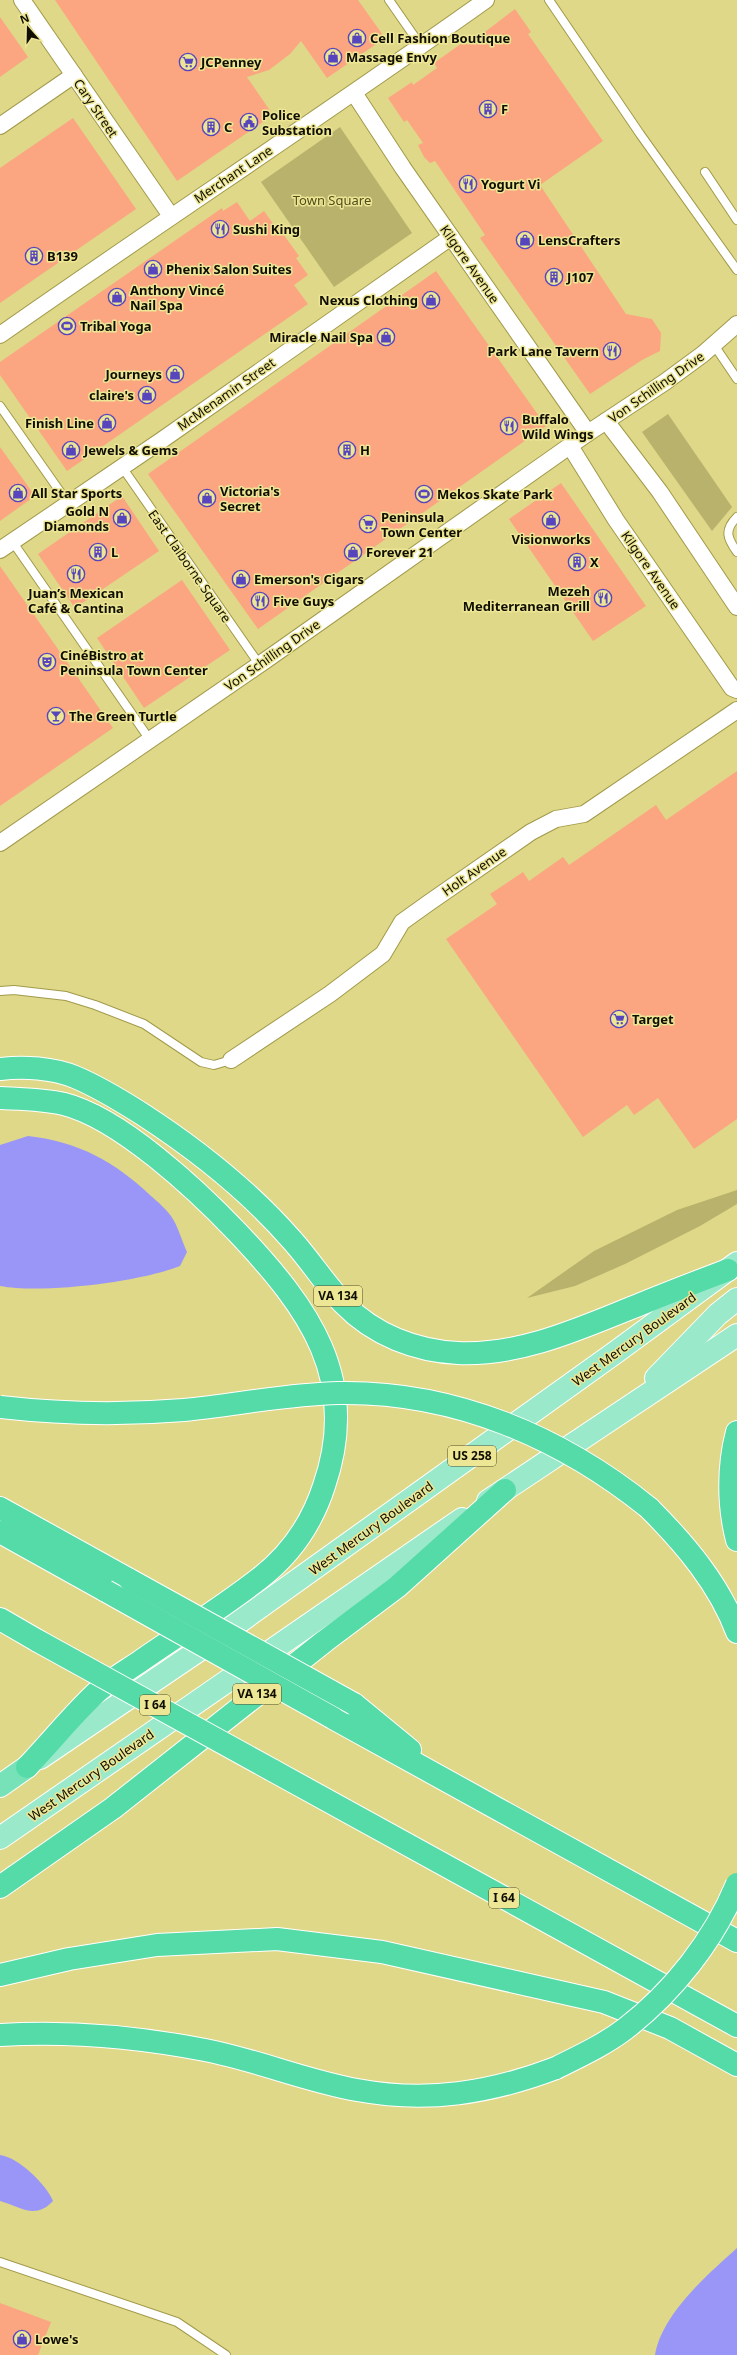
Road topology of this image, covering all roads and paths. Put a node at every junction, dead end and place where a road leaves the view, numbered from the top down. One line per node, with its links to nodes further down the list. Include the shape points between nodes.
1 (22, 0): 6 (street, Cary Street)
2 (389, 0): 5 (lane)
3 (486, 0): 5 (street, Merchant Lane)
4 (549, 0): 13 (lane)
5 (421, 46): 7 (street, Merchant Lane)
6 (74, 75): 8 (street); 10 (street, Cary Street)
7 (354, 93): 10 (street, Merchant Lane); 12 (street, Kilgore Avenue)
8 (0, 126)
9 (705, 172): 11 (lane)
10 (170, 216): 15 (street, Merchant Lane)
11 (737, 220)
12 (451, 237): 20 (street, Kilgore Avenue); 22 (street, McMenamin Street)
13 (737, 270)
14 (737, 324): 16 (street, Von Schilling Drive)
15 (0, 335)
16 (714, 345): 17 (lane); 19 (street, Von Schilling Drive, via 665,382)
17 (737, 379)
18 (0, 406): 23 (lane)
19 (606, 421): 20 (street, Von Schilling Drive); 27 (street, via 660,492)
20 (588, 432): 21 (street, Von Schilling Drive)
21 (570, 446): 28 (street, Von Schilling Drive); 29 (street, Kilgore Avenue, via 616,520 732,688)
22 (122, 467): 23 (street, McMenamin Street); 28 (lane, East Claiborne Square)
23 (68, 503): 25 (street, McMenamin Street)
24 (737, 517): 26 (lane, via 727,530 728,538)
25 (6, 545): 31 (lane)
26 (737, 552)
27 (737, 607)
28 (259, 664): 31 (street, Von Schilling Drive)
29 (737, 690)
30 (737, 710): 34 (street, Holt Avenue, via 584,814 556,819 531,832 402,922 383,954 330,994)
31 (150, 740): 32 (street, Von Schilling Drive)
32 (0, 843)
33 (0, 991): 34 (lane, via 14,990 66,996 144,1024 201,1062 214,1066)
34 (231, 1060)
35 (0, 1069): 37 (highway, VA 134, via 42,1069 74,1077 110,1094 167,1130 204,1157 291,1238 344,1304 362,1320 405,1344 458,1353 510,1349 578,1329)
36 (0, 1098): 49 (highway, via 34,1099 66,1105 100,1120 143,1148 192,1187 256,1252 305,1314 327,1360 336,1400 336,1432 332,1463 305,1530 287,1553 261,1577 99,1690)
37 (732, 1266): 49 (main road, West Mercury Boulevard / US 258, via 610,1357 220,1635)
38 (737, 1299): 41 (main road, via 718,1314)
39 (737, 1335): 41 (main road, West Mercury Boulevard)
40 (0, 1407): 48 (highway, bridge, via 33,1411 141,1413 339,1393 415,1398 463,1409 522,1430 576,1456 613,1479 649,1508 698,1562)
41 (624, 1412): 43 (main road, West Mercury Boulevard)
42 (737, 1432): 46 (highway, via 731,1455 730,1494)
43 (505, 1490): 52 (main road, West Mercury Boulevard); 54 (highway, VA 134, via 397,1587 113,1808)
44 (0, 1508): 50 (highway, bridge, via 354,1704)
45 (0, 1532): 50 (highway, bridge)
46 (737, 1540)
47 (0, 1619): 57 (highway, I 64, bridge)
48 (737, 1632)
49 (28, 1767): 51 (highway, West Mercury Boulevard / US 258)
50 (444, 1780): 55 (highway)
51 (0, 1786)
52 (0, 1838)
53 (737, 1884): 58 (highway, bridge, via 704,1946 684,1972 625,2029 587,2053 556,2068 492,2088 449,2096 406,2096 357,2090 253,2061 156,2042 50,2034)
54 (0, 1887)
55 (737, 1941)
56 (0, 1975): 59 (highway, via 69,1959 157,1945 277,1939 382,1952 604,2002 670,2028)
57 (737, 2026)
58 (0, 2035)
59 (737, 2065)
60 (0, 2262): 61 (lane, via 177,2322)
61 (226, 2355)

